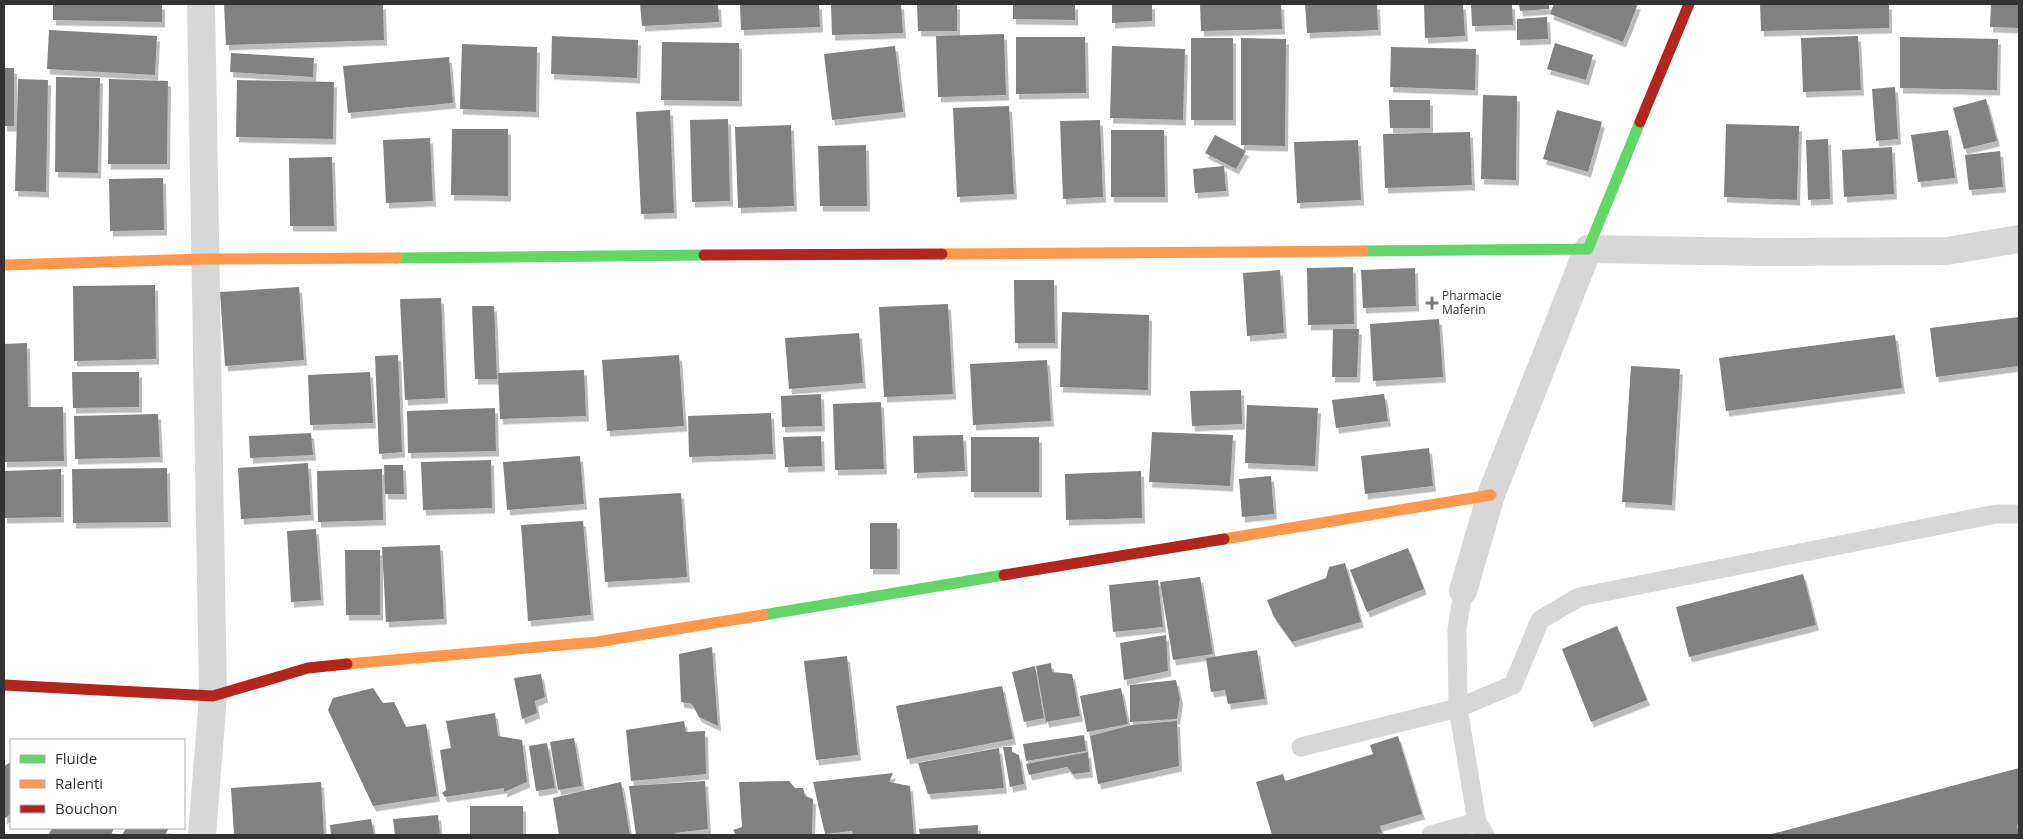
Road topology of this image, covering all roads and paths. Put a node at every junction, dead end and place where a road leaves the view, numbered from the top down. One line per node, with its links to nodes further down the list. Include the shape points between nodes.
1 (201, 4): 5 (street)
2 (1689, 4): 4 (street)
3 (2019, 239): 4 (street, via 1947,251)
4 (1588, 249): 5 (street); 7 (street)
5 (204, 260): 6 (street); 11 (street)
6 (4, 264)
7 (1491, 495): 9 (street); 11 (street, via 596,642 308,668)
8 (2019, 514): 12 (lane, via 1996,514 1579,597 1540,620 1513,685)
9 (1463, 591): 12 (lane, via 1457,629)
10 (4, 685): 11 (street)
11 (213, 696): 15 (street)
12 (1458, 708): 13 (lane); 14 (lane)
13 (1301, 747)
14 (1481, 828): 16 (lane)
15 (202, 835)
16 (1431, 835)

